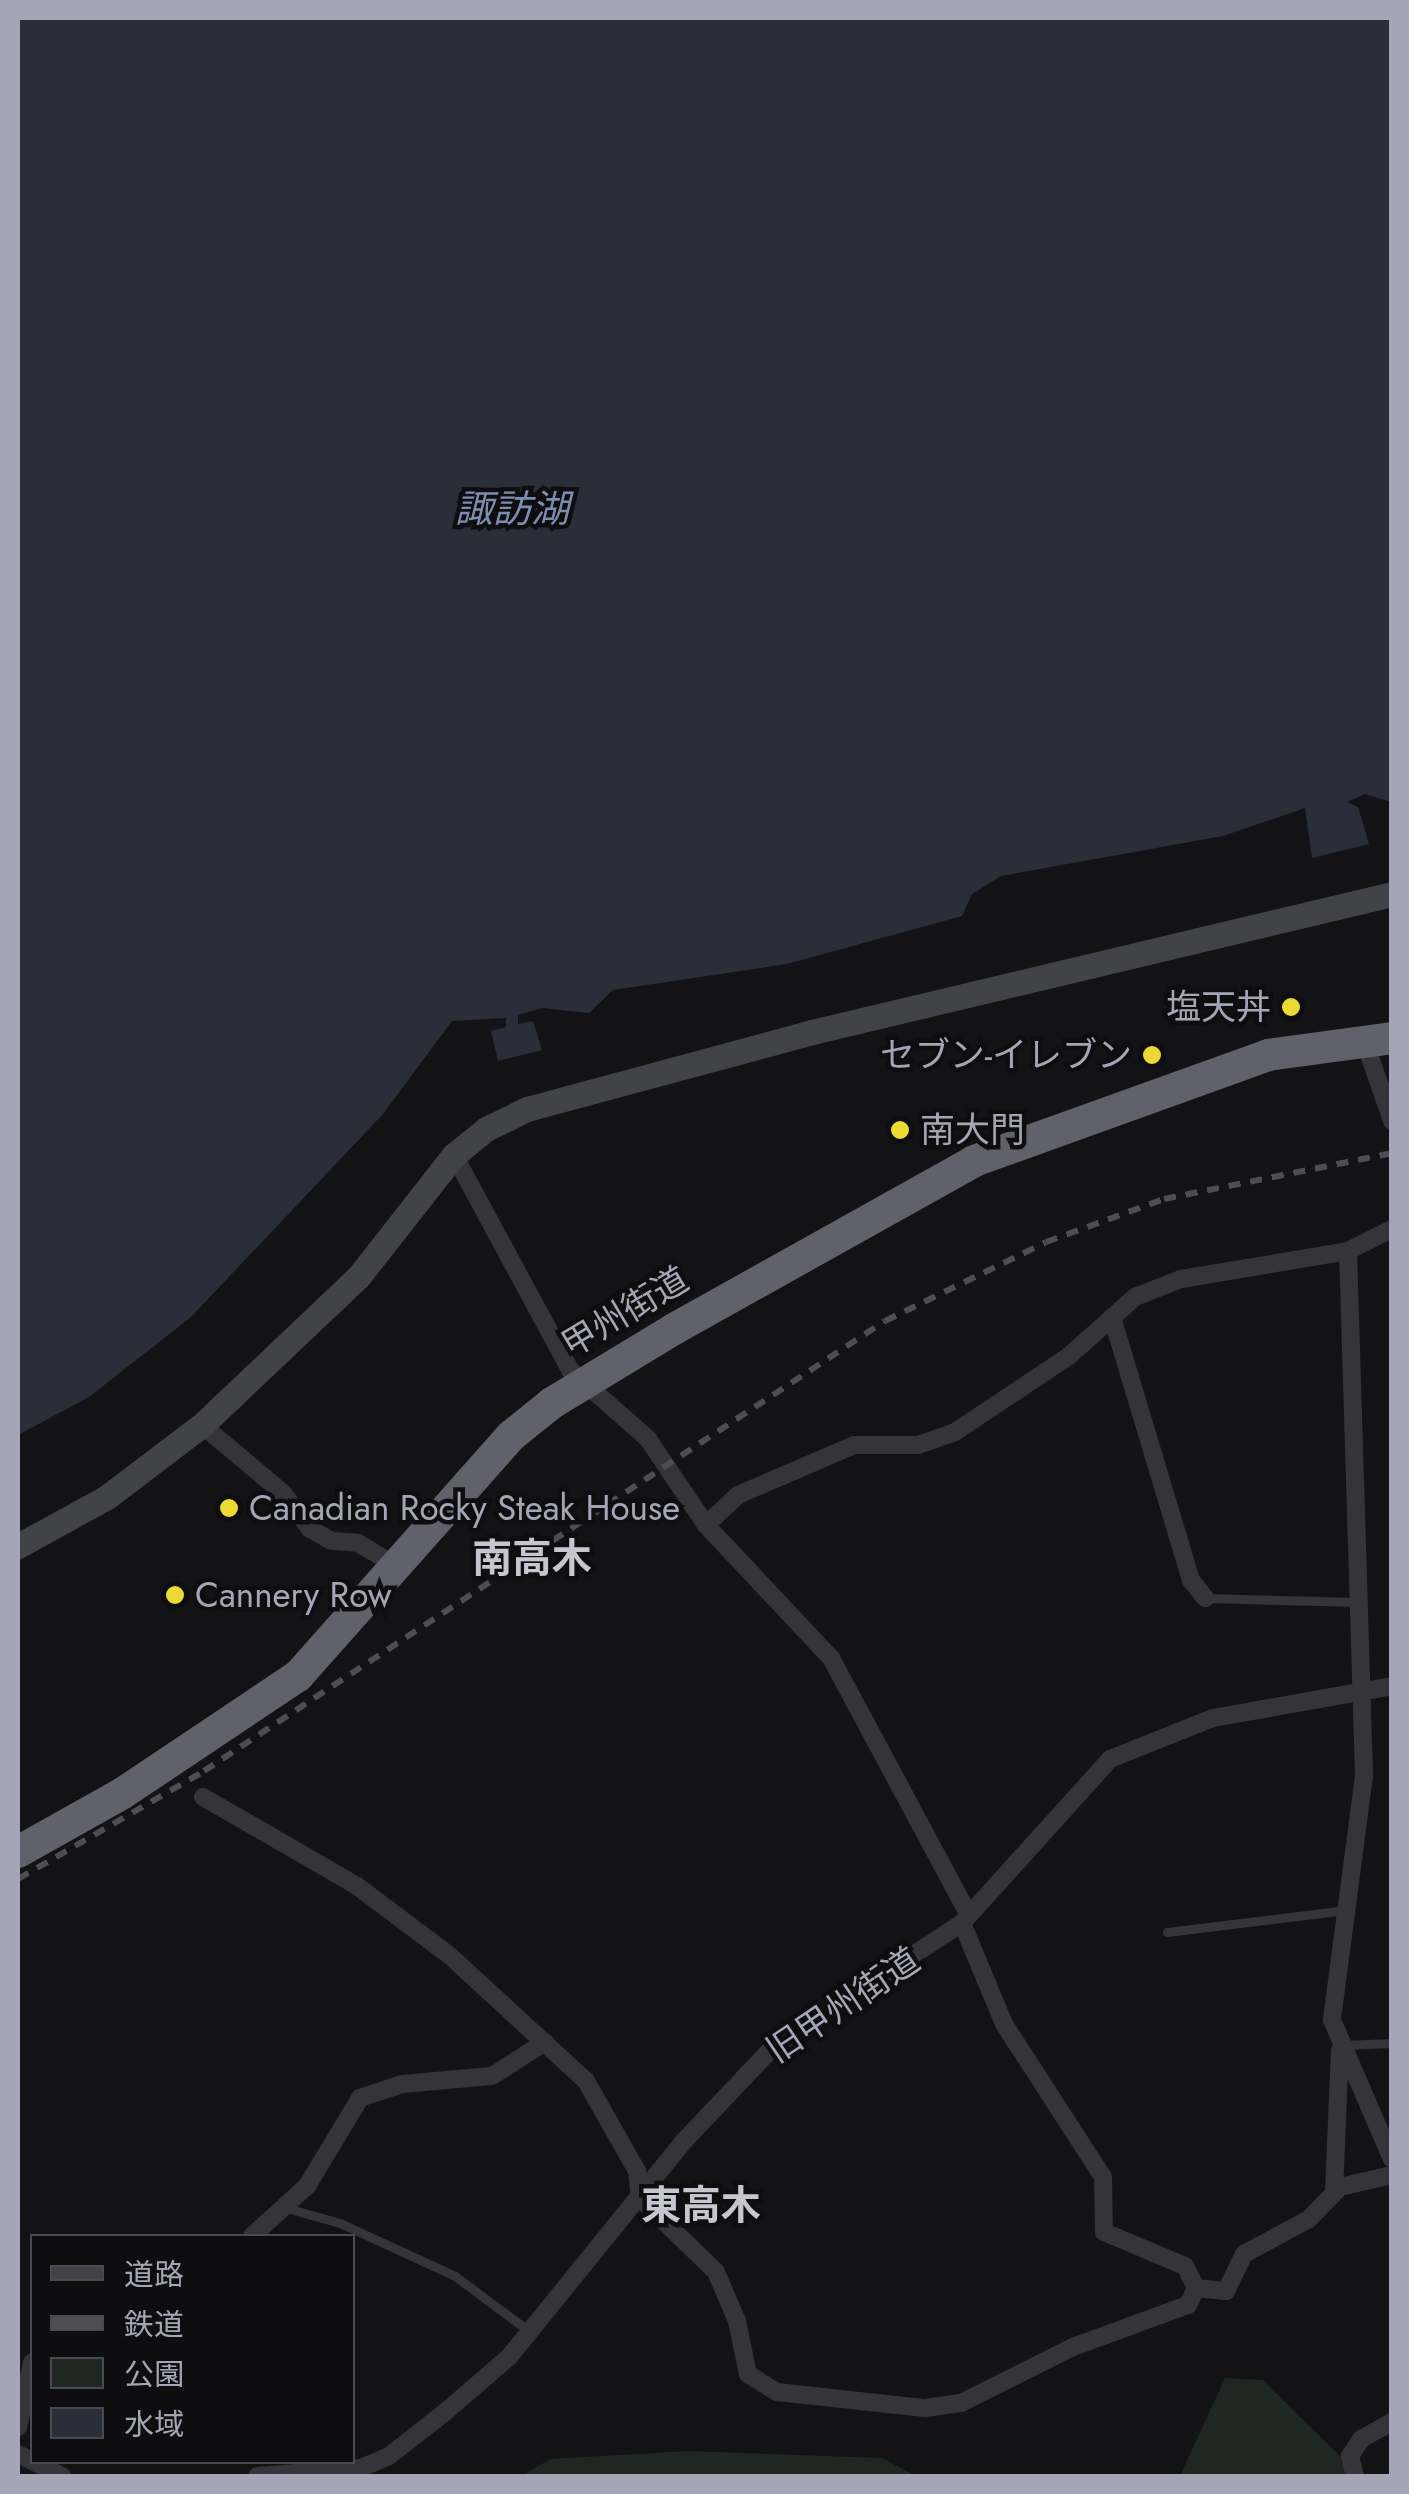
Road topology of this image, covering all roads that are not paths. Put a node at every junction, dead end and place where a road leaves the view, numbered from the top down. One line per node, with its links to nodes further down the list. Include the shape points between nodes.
1 (1392, 894): 4 (street, via 645,1074 526,1109 486,1129)
2 (1378, 1039): 3 (street); 8 (highway, 甲州街道, via 1268,1055 974,1161 918,1187)
3 (1392, 1121)
4 (454, 1156): 8 (street, via 554,1347 571,1371); 9 (street, via 358,1276)
5 (1392, 1229): 6 (street)
6 (1348, 1251): 7 (street, via 1181,1279 1135,1296); 14 (street)
7 (1112, 1318): 10 (street, via 998,1408 955,1432 918,1444 854,1445 738,1495); 13 (street, via 1192,1580)
8 (588, 1380): 10 (street, via 648,1440); 12 (highway, 甲州街道, via 511,1436)
9 (202, 1425): 11 (street, via 107,1497); 12 (street, via 283,1493 310,1529 332,1541 358,1543)
10 (706, 1525): 20 (street, via 831,1658)
11 (18, 1546)
12 (393, 1564): 18 (highway, 甲州街道, via 298,1676 123,1793)
13 (1205, 1598): 14 (lane)
14 (1358, 1602): 16 (street)
15 (1392, 1686): 16 (street, 旧甲州街道)
16 (1362, 1691): 19 (street, via 1364,1776); 20 (street, 旧甲州街道, via 1275,1703 1132,1744 1110,1759)
17 (203, 1797): 22 (street, via 357,1886 449,1954)
18 (18, 1852)
19 (1345, 1910): 21 (lane); 24 (street, via 1332,2020)
20 (966, 1919): 28 (street, 旧甲州街道, via 773,2047); 31 (street, via 1004,2024 1103,2177 1104,2232 1185,2266)
21 (1167, 1932)
22 (545, 2042): 28 (street, via 586,2081 637,2172); 29 (street, via 492,2076 402,2084 360,2098 307,2186)
23 (1392, 2042): 24 (lane)
24 (1340, 2045): 25 (street); 27 (street)
25 (1392, 2159)
26 (1392, 2175): 27 (street)
27 (1334, 2192): 31 (street, via 1309,2219 1244,2254 1226,2291)
28 (640, 2198): 31 (street, via 716,2272 748,2374 776,2392 833,2402 925,2408 961,2402 1073,2346 1188,2305); 32 (street, 旧甲州街道)
29 (283, 2206): 30 (street); 32 (lane, via 340,2222 455,2276)
30 (254, 2234)
31 (1196, 2288)
32 (530, 2332): 38 (street, 旧甲州街道, via 390,2456 335,2474)
33 (30, 2372): 35 (street)
34 (1392, 2422): 39 (street, via 1361,2438 1350,2456)
35 (18, 2427)
36 (38, 2464): 37 (street)
37 (62, 2476)
38 (257, 2476)
39 (1355, 2476)

